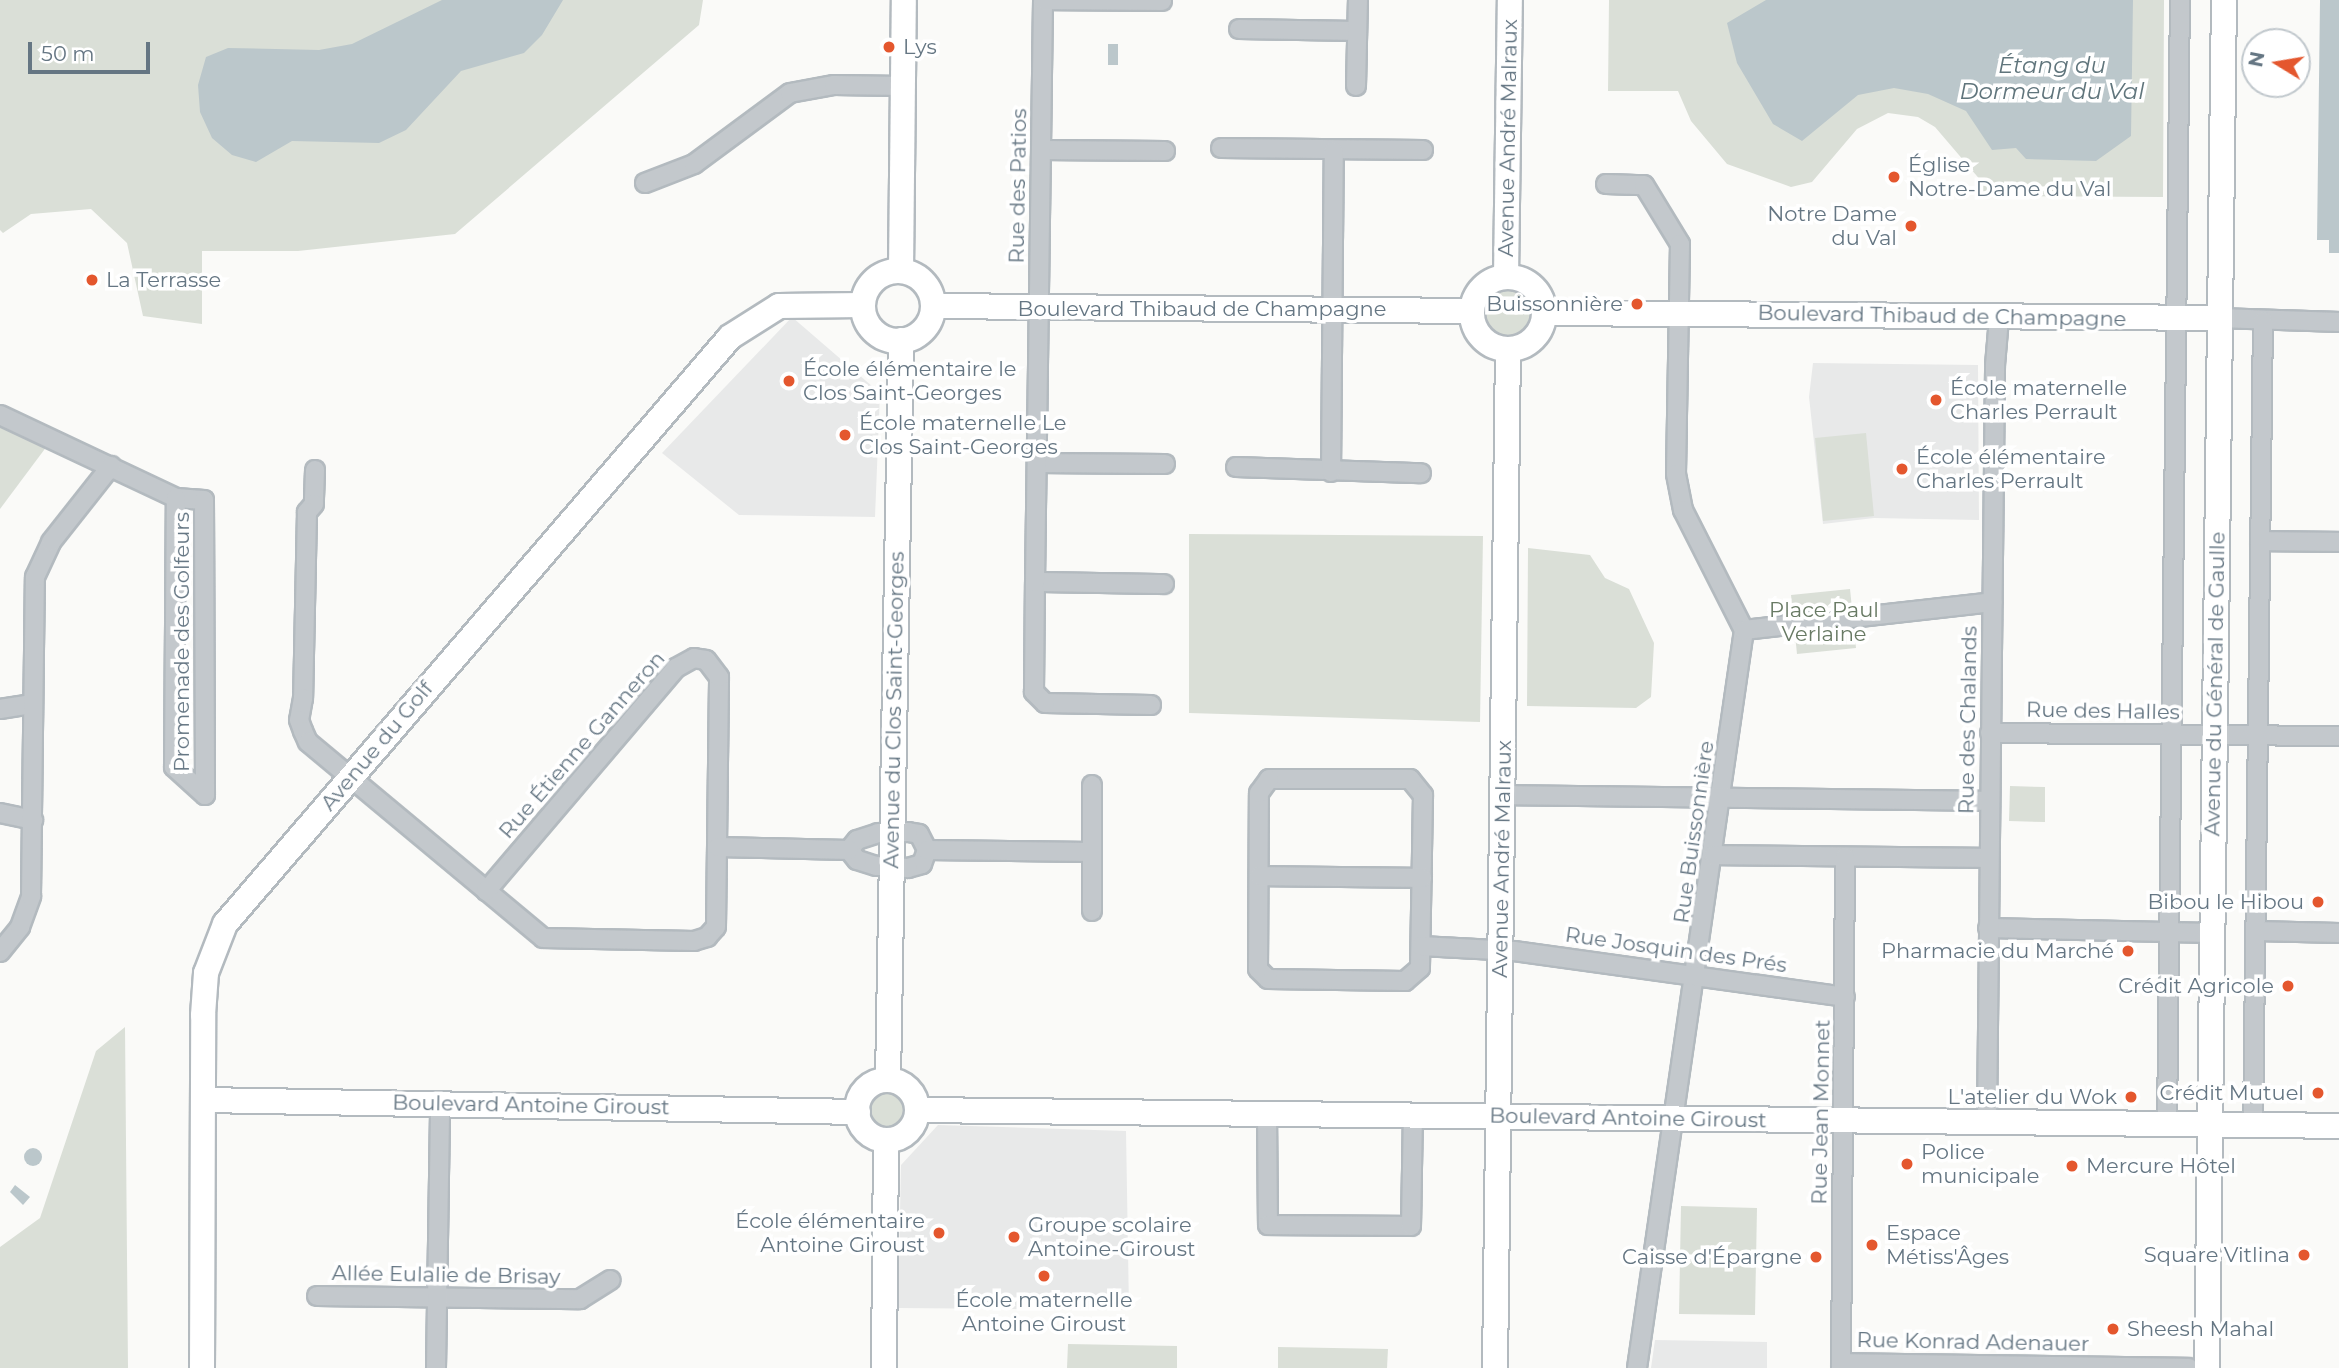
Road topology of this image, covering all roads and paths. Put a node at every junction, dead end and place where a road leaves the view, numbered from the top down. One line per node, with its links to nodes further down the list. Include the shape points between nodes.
1 (904, 0): 10 (street)
2 (1043, 0): 7 (street); 13 (street, Rue des Patios)
3 (1358, 0): 9 (street)
4 (1510, 0): 20 (street, Avenue André Malraux)
5 (2180, 0): 28 (street, Avenue du Général de Gaulle)
6 (2224, 0): 30 (street, Avenue du Général de Gaulle)
7 (1161, 1)
8 (1239, 29): 9 (street)
9 (1357, 31): 11 (street)
10 (903, 86): 17 (street, via 834,85 790,93 694,164); 19 (street)
11 (1356, 86)
12 (1221, 148): 14 (street)
13 (1041, 150): 16 (street); 23 (street, Rue des Patios)
14 (1334, 150): 15 (street); 24 (street)
15 (1423, 150)
16 (1165, 151)
17 (645, 183)
18 (1606, 184): 27 (street, via 1644,185 1680,244)
19 (901, 271): 21 (street, via 879,276 865,294); 22 (street, via 927,286)
20 (1506, 277): 25 (street, via 1482,288); 26 (street, via 1532,286)
21 (863, 305): 33 (street, via 865,317 879,335); 58 (street, Avenue du Golf, via 779,306 730,337)
22 (933, 306): 23 (street, Boulevard Thibaud de Champagne); 33 (street, via 927,325)
23 (1039, 307): 24 (street, Boulevard Thibaud de Champagne); 36 (street, Rue des Patios)
24 (1333, 309): 25 (street, Boulevard Thibaud de Champagne); 41 (street)
25 (1472, 312): 34 (street, via 1473,323 1486,342)
26 (1544, 313): 27 (street, Boulevard Thibaud de Champagne); 34 (street, via 1530,342)
27 (1679, 314): 29 (street, Boulevard Thibaud de Champagne); 49 (street, via 1676,474 1683,510)
28 (2176, 317): 29 (street, Boulevard Thibaud de Champagne); 30 (street, Boulevard Thibaud de Champagne); 55 (street, Avenue du Général de Gaulle)
29 (1999, 318): 48 (street, Rue des Chalands)
30 (2219, 318): 31 (street, Boulevard Thibaud de Champagne); 54 (street, Avenue du Général de Gaulle)
31 (2263, 321): 32 (street, Boulevard Thibaud de Champagne); 44 (street)
32 (2339, 322)
33 (901, 340): 65 (street, Avenue du Clos Saint-Georges)
34 (1508, 349): 60 (street, Avenue André Malraux)
35 (0, 415): 38 (street, Promenade des Golfeurs)
36 (1037, 464): 37 (street); 46 (street, Rue des Patios)
37 (1165, 464)
38 (111, 466): 43 (street, Promenade des Golfeurs); 50 (street, via 51,542 35,578)
39 (1236, 467): 41 (street)
40 (315, 470): 58 (street, Rue Étienne Ganneron, via 314,504 307,512 299,720 308,741)
41 (1331, 471): 42 (street)
42 (1421, 473)
43 (176, 498): 43 (street, Promenade des Golfeurs, via 174,767 205,795 204,500)
44 (2260, 541): 45 (street); 56 (street)
45 (2339, 542)
46 (1035, 582): 47 (street); 51 (street, Rue des Patios, via 1034,692 1045,704)
47 (1164, 584)
48 (1992, 603): 49 (street); 53 (street, Rue des Chalands)
49 (1744, 630): 61 (street, Rue Buissonnière)
50 (33, 704): 52 (street); 64 (street)
51 (1151, 705)
52 (0, 709)
53 (1990, 733): 55 (street, Rue des Halles); 62 (street, Rue des Chalands)
54 (2214, 734): 55 (street, Rue des Halles); 56 (street, Rue des Halles); 81 (street, Avenue du Général de Gaulle)
55 (2171, 735): 80 (street, Avenue du Général de Gaulle)
56 (2258, 735): 57 (street, Rue des Halles); 79 (street)
57 (2339, 736)
58 (352, 776): 76 (street, Rue Étienne Ganneron); 89 (street, Avenue du Golf, via 221,932 206,973)
59 (1092, 785): 69 (street)
60 (1503, 795): 61 (street); 84 (street, Avenue André Malraux)
61 (1723, 796): 62 (street); 70 (street, Rue Buissonnière)
62 (1990, 801): 72 (street, Rue des Chalands)
63 (0, 813): 64 (street)
64 (33, 820): 85 (street, via 31,896 20,927)
65 (892, 832): 67 (street, via 857,840); 68 (street, via 919,834); 73 (street, Avenue du Clos Saint-Georges)
66 (718, 847): 67 (street); 76 (street, Rue Étienne Ganneron, via 716,927 707,937 694,941 542,938); 76 (street, Rue Étienne Ganneron, via 719,677 706,660 694,658 676,667)
67 (849, 849): 73 (street, via 857,860)
68 (928, 850): 69 (street); 73 (street, via 922,864)
69 (1091, 852): 77 (street)
70 (1714, 855): 71 (street); 86 (street, Rue Buissonnière)
71 (1845, 857): 72 (street); 87 (street, Rue Jean Monnet)
72 (1988, 858): 78 (street, Rue des Chalands)
73 (891, 869): 88 (street, Avenue du Clos Saint-Georges)
74 (1259, 876): 75 (street); 75 (street, via 1259,793 1269,779 1409,779 1423,795); 83 (street, via 1258,968 1268,979 1405,981 1420,968)
75 (1422, 878): 83 (street)
76 (486, 891)
77 (1092, 911)
78 (1988, 928): 80 (street); 98 (street, Rue des Chalands)
79 (2255, 931): 82 (street); 101 (street)
80 (2169, 933): 81 (street); 99 (street, Avenue du Général de Gaulle)
81 (2211, 933): 100 (street, Avenue du Général de Gaulle)
82 (2339, 933)
83 (1422, 946): 84 (street, Rue Josquin des Prés)
84 (1500, 950): 86 (street, Rue Josquin des Prés); 95 (street, Avenue André Malraux)
85 (0, 952)
86 (1695, 977): 87 (street, Rue Josquin des Prés); 96 (street, Rue Buissonnière)
87 (1845, 997): 97 (street, Rue Jean Monnet)
88 (888, 1080): 91 (street, via 912,1093); 92 (street, via 863,1093)
89 (204, 1100): 90 (street, Boulevard Antoine Giroust); 108 (street, Avenue du Golf)
90 (440, 1105): 92 (street, Boulevard Antoine Giroust); 106 (street)
91 (917, 1111): 93 (street, Boulevard Antoine Giroust); 103 (street, via 911,1128)
92 (858, 1112): 103 (street, via 870,1134)
93 (1267, 1113): 94 (street, Boulevard Antoine Giroust); 94 (street, via 1268,1225 1411,1226)
94 (1413, 1116): 95 (street, Boulevard Antoine Giroust)
95 (1498, 1116): 96 (street, Boulevard Antoine Giroust); 111 (street, Avenue André Malraux)
96 (1672, 1121): 97 (street, Boulevard Antoine Giroust); 112 (street, Rue Buissonnière)
97 (1844, 1121): 98 (street, Boulevard Antoine Giroust); 107 (street, Rue Jean Monnet)
98 (1987, 1122): 99 (street, Boulevard Antoine Giroust)
99 (2166, 1123): 100 (street, Boulevard Antoine Giroust)
100 (2209, 1124): 101 (street, Boulevard Antoine Giroust); 115 (street, Avenue du Général de Gaulle)
101 (2253, 1125): 102 (street, Boulevard Antoine Giroust)
102 (2339, 1126)
103 (886, 1140): 110 (street)
104 (611, 1280): 106 (street, Allée Eulalie de Brisay, via 580,1299)
105 (317, 1296): 106 (street, Allée Eulalie de Brisay)
106 (439, 1297): 109 (street)
107 (1841, 1365): 113 (street, Rue Konrad Adenauer)
108 (202, 1368)
109 (436, 1368)
110 (884, 1368)
111 (1495, 1368)
112 (1637, 1368)
113 (1983, 1368): 114 (street, Rue Konrad Adenauer)
114 (2189, 1368)
115 (2207, 1368)

